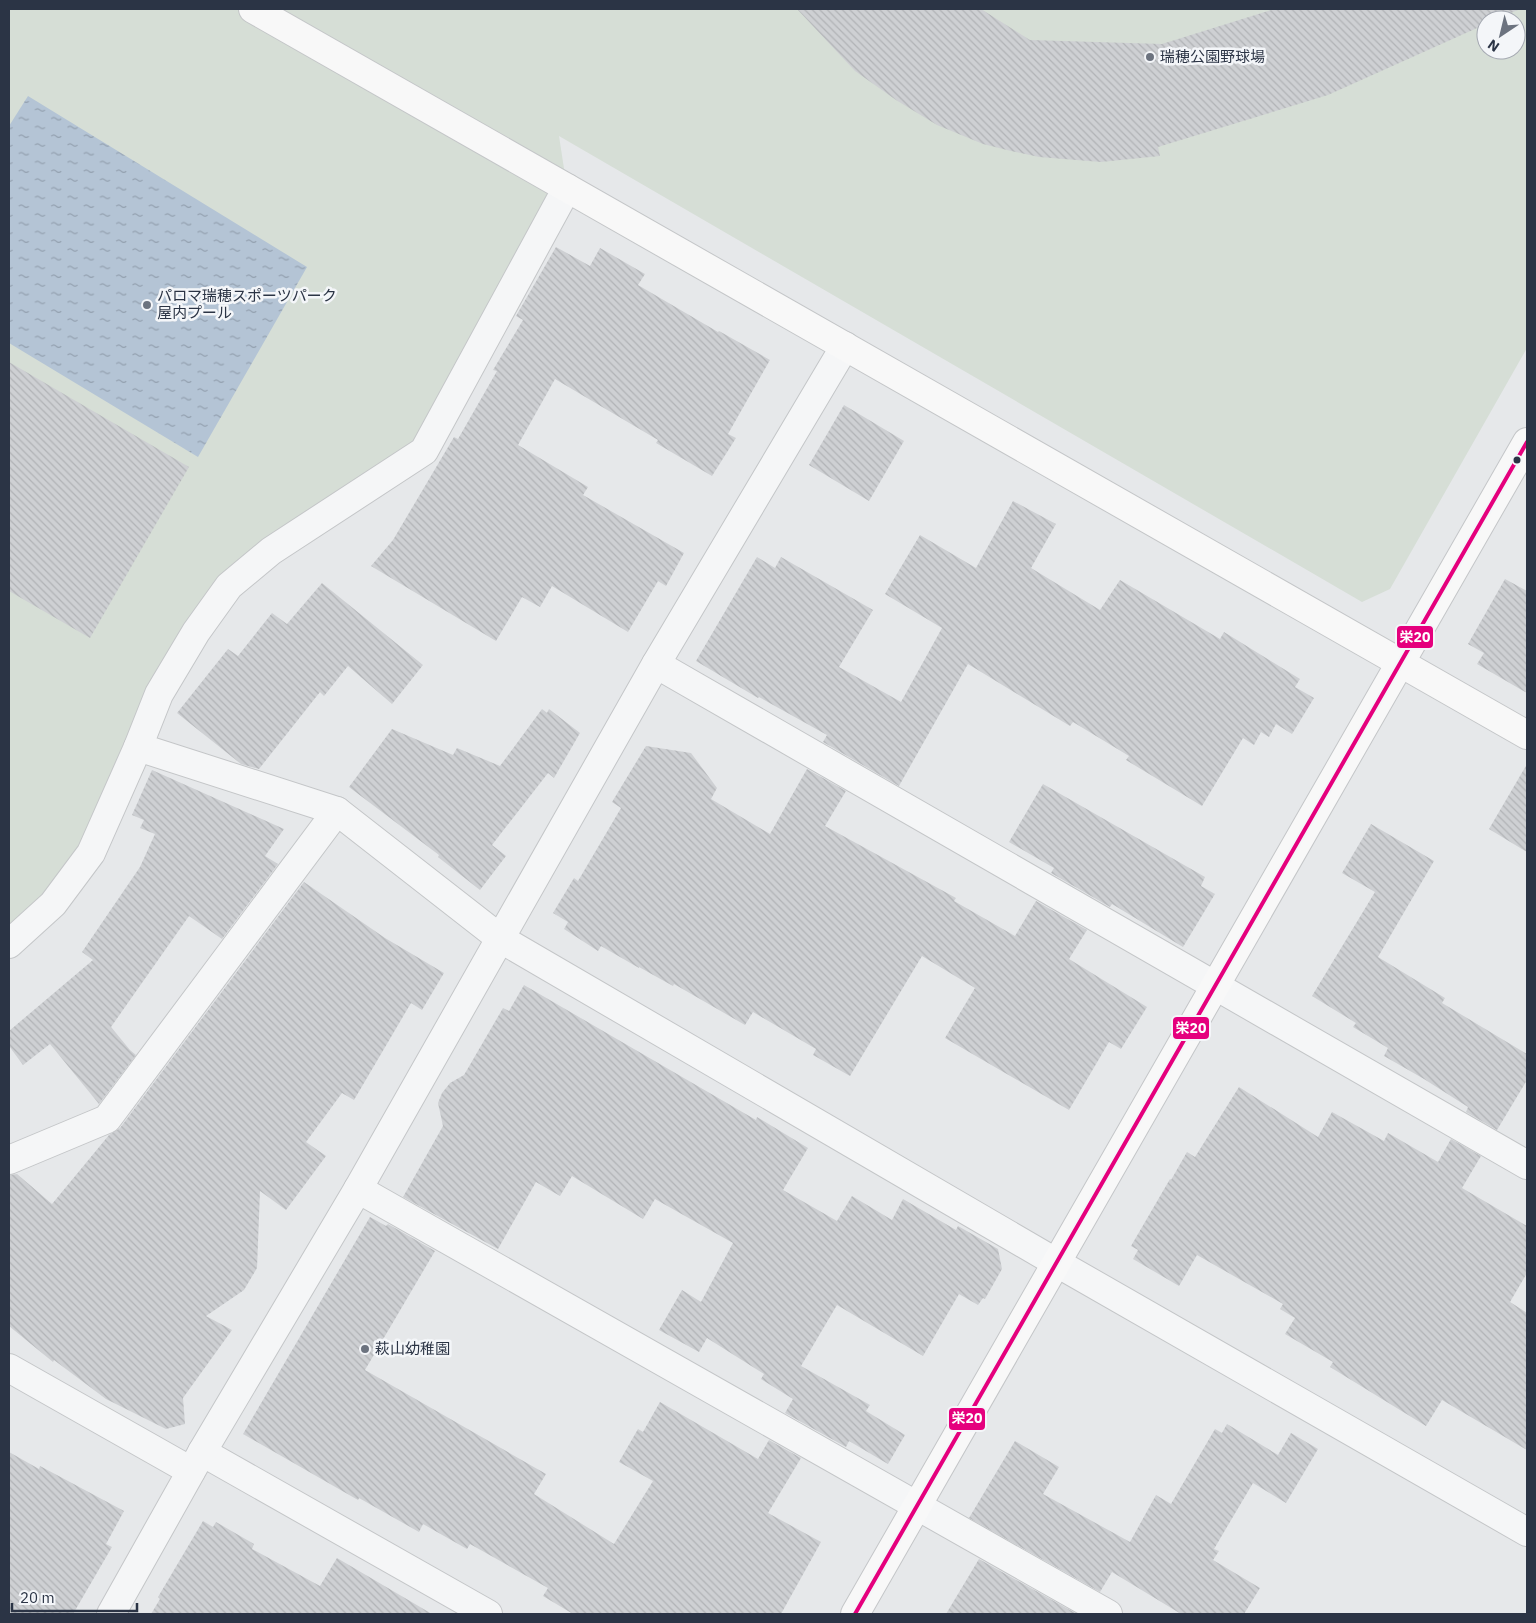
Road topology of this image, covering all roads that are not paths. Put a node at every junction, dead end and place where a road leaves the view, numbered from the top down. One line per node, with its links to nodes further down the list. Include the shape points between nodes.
1 (253, 9): 2 (street)
2 (568, 188): 3 (street); 8 (street, via 424,451 271,551 229,586 196,632 159,694)
3 (845, 346): 5 (street); 6 (street)
4 (1527, 442): 6 (street)
5 (656, 664): 10 (street); 12 (street)
6 (1400, 664): 7 (street); 12 (street)
7 (1527, 735)
8 (138, 747): 9 (street); 11 (street, via 91,853 53,904)
9 (337, 811): 10 (street); 13 (street, via 107,1119)
10 (501, 939): 15 (street); 16 (street)
11 (9, 944)
12 (1215, 986): 14 (street); 16 (street)
13 (9, 1160)
14 (1527, 1165)
15 (358, 1189): 18 (street); 19 (street)
16 (1057, 1263): 19 (street); 20 (street)
17 (9, 1368): 18 (street)
18 (196, 1462): 21 (street); 22 (street)
19 (917, 1506): 23 (street); 24 (street)
20 (1527, 1532)
21 (111, 1614)
22 (488, 1614)
23 (855, 1614)
24 (1108, 1614)

